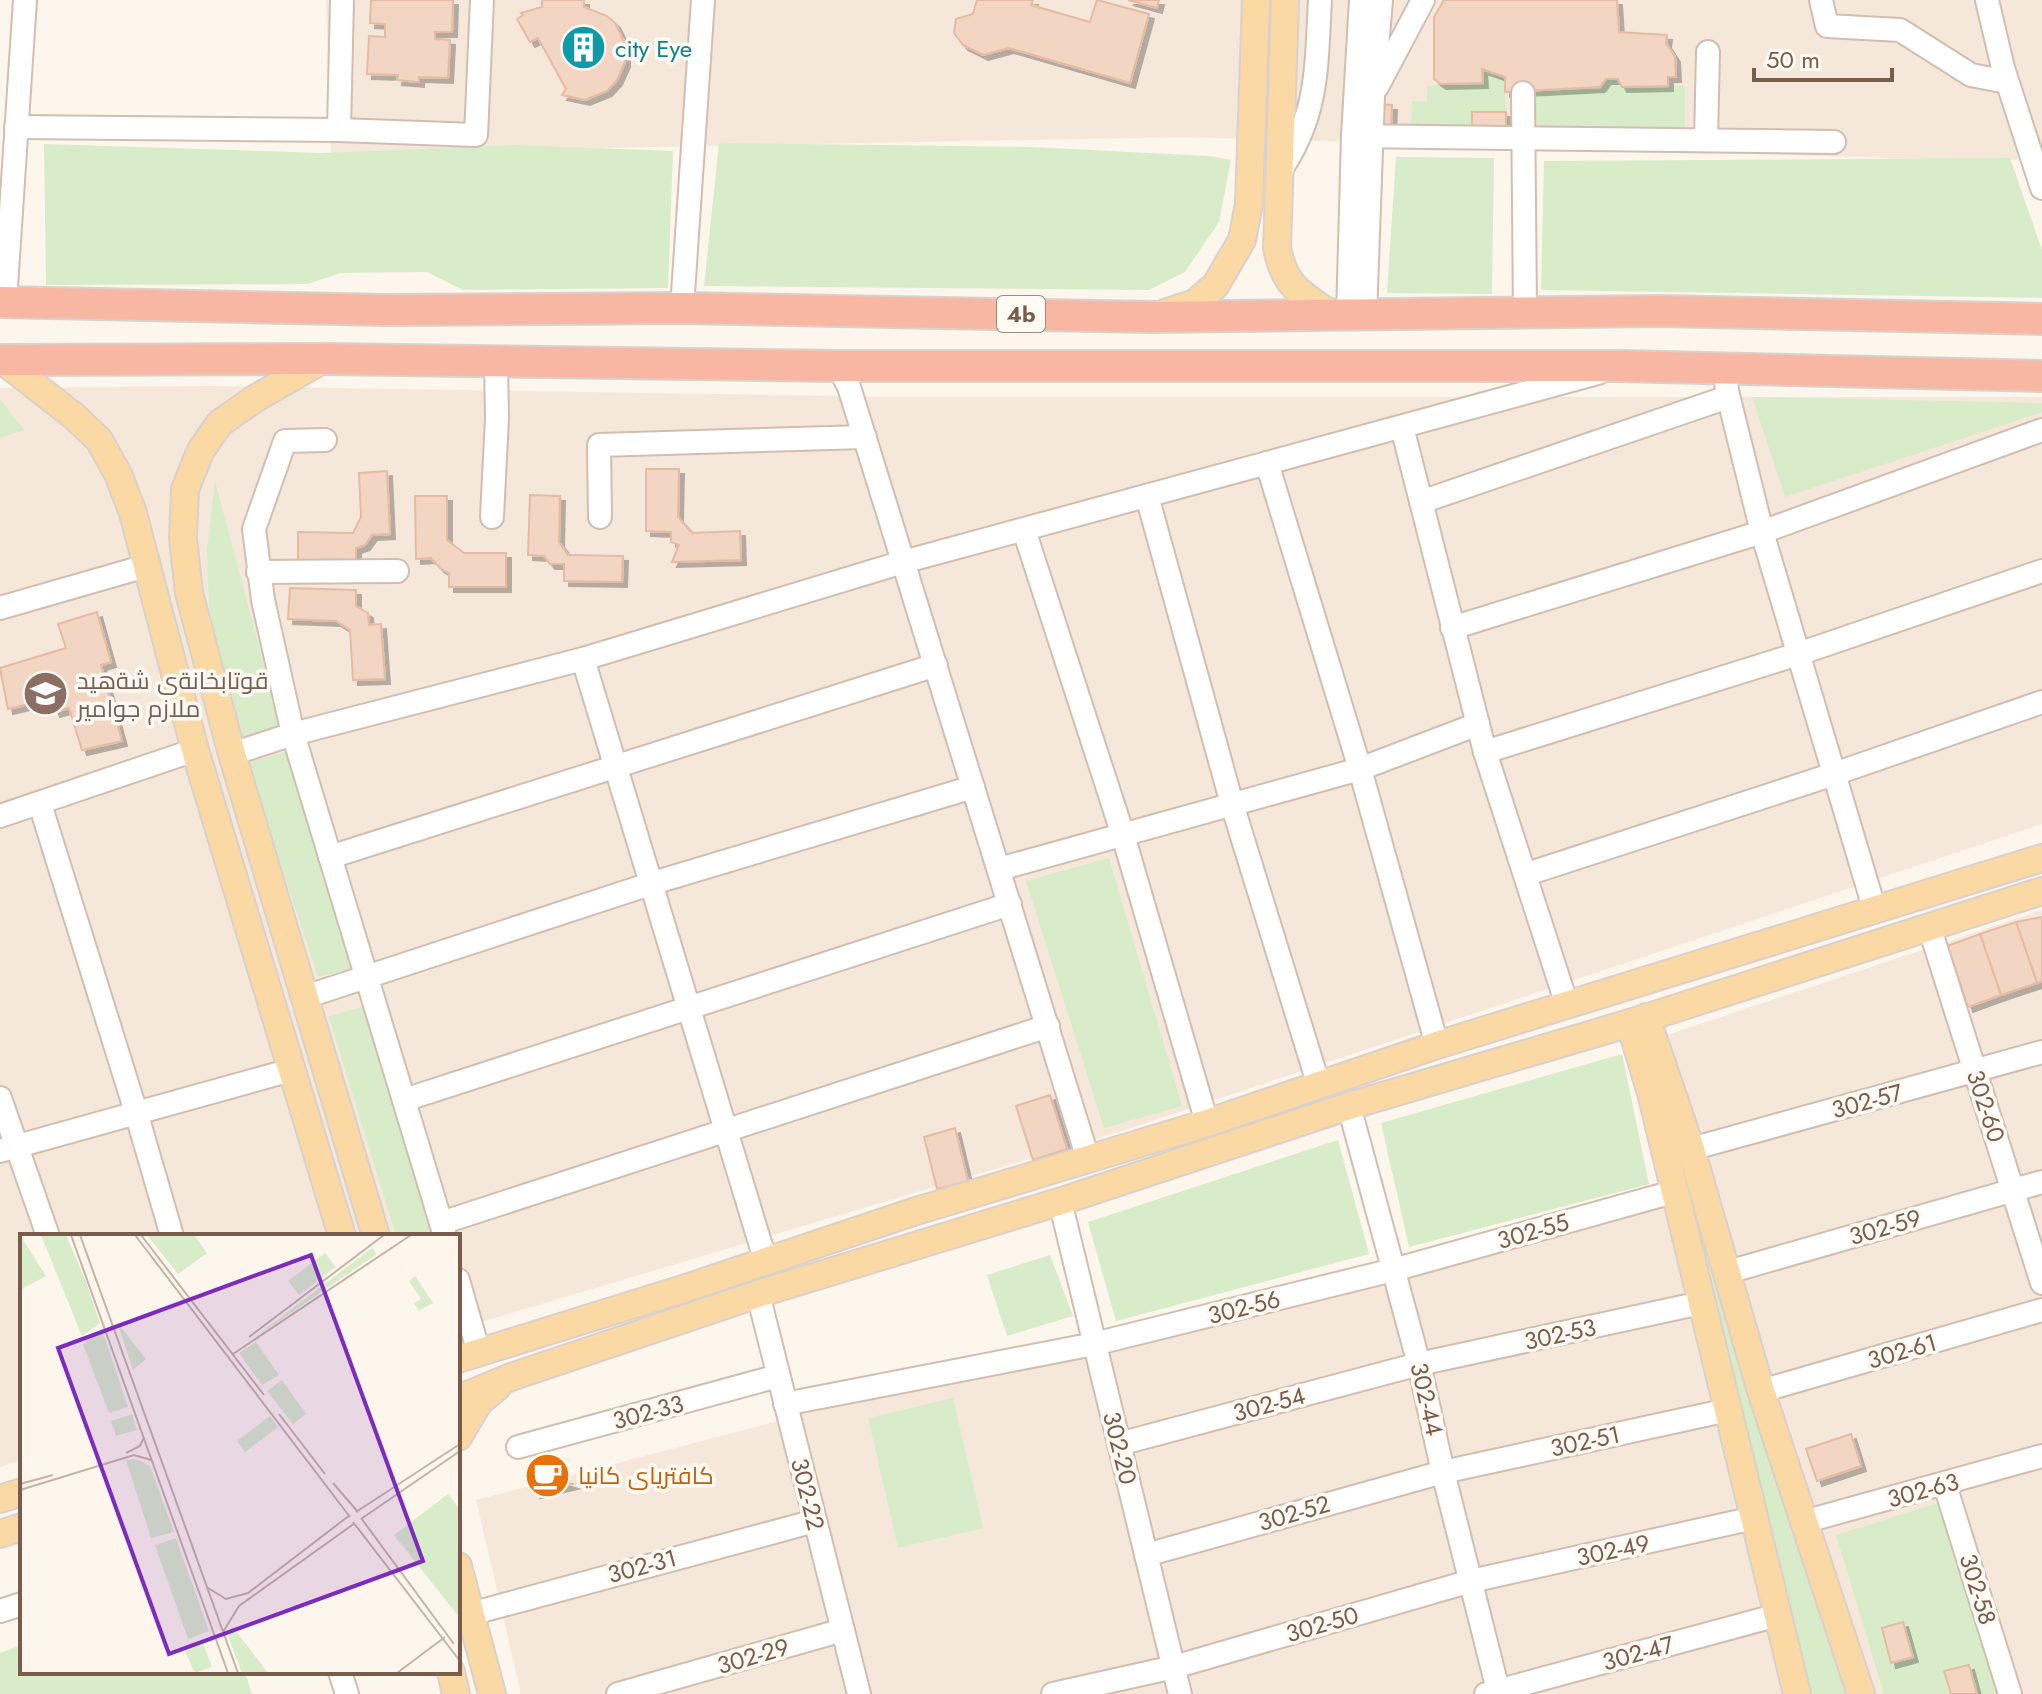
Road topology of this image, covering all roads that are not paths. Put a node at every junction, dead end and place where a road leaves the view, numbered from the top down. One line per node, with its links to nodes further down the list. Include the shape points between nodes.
1 (25, 0): 17 (street)
2 (342, 0): 18 (street)
3 (482, 0): 18 (street, via 476,135)
4 (703, 0): 28 (street)
5 (1256, 0): 32 (main road, via 1249,204 1242,240 1215,286 1195,303)
6 (1285, 0): 24 (main road)
7 (1320, 0): 24 (street, via 1313,99 1300,138)
8 (1361, 0): 19 (street)
9 (1381, 0): 16 (street)
10 (1423, 0): 16 (street)
11 (1821, 0): 14 (street, via 1827,26 1900,30 1971,75)
12 (1987, 0): 14 (street)
13 (1708, 52): 21 (street)
14 (2007, 82): 23 (street)
15 (1523, 93): 20 (street)
16 (1373, 95): 19 (street)
17 (16, 127): 18 (street); 26 (street)
18 (339, 130)
19 (1362, 136): 20 (street); 31 (street)
20 (1524, 140): 21 (street); 30 (street)
21 (1706, 140): 22 (street)
22 (1834, 142)
23 (2035, 144): 25 (street)
24 (1278, 174): 31 (main road, via 1277,248 1284,274 1300,294)
25 (2042, 188)
26 (4, 244): 27 (street)
27 (3, 302): 29 (highway, 4b)
28 (682, 308): 29 (highway, 4b); 32 (highway, 4b)
29 (385, 310): 36 (highway)
30 (1525, 313): 31 (highway, 4b); 33 (highway, 4b)
31 (1348, 316): 32 (highway, 4b)
32 (1151, 317)
33 (2042, 319)
34 (324, 359): 35 (highway, 4b); 36 (highway, 4b); 58 (main road, via 220,423 201,450 185,489)
35 (1, 360): 54 (main road, via 99,440 133,513)
36 (383, 362): 37 (highway, 4b)
37 (496, 363): 38 (highway, 4b); 49 (street)
38 (838, 366): 39 (highway, 4b); 44 (street)
39 (1619, 366): 41 (highway, 4b); 42 (street)
40 (2042, 376): 41 (highway, 4b)
41 (1727, 382): 48 (street); 52 (street)
42 (1402, 427): 46 (street); 48 (street)
43 (2042, 430): 52 (street)
44 (865, 437): 50 (street, via 599,445); 53 (street)
45 (325, 440): 57 (street, via 285,441 254,529)
46 (1267, 463): 47 (street); 72 (street)
47 (1147, 496): 51 (street); 76 (street)
48 (1421, 502): 61 (street)
49 (492, 517)
50 (600, 517)
51 (1024, 530): 53 (street); 78 (street)
52 (1762, 532): 61 (street); 62 (street)
53 (903, 562): 63 (street); 64 (street)
54 (146, 566): 59 (main road); 60 (street)
55 (397, 571): 57 (street)
56 (2042, 571): 62 (street)
57 (258, 572): 67 (street)
58 (189, 593): 59 (main road); 70 (main road)
59 (156, 601): 68 (main road)
60 (0, 608)
61 (1452, 628): 66 (street)
62 (1798, 654): 69 (street); 73 (street)
63 (583, 659): 67 (street); 71 (street)
64 (936, 665): 71 (street); 74 (street)
65 (2042, 702): 73 (street)
66 (1478, 724): 69 (street); 72 (street)
67 (293, 734): 70 (street); 79 (street)
68 (195, 750): 75 (street); 96 (main road)
69 (1485, 752): 82 (street)
70 (232, 754): 89 (main road)
71 (617, 765): 79 (street); 83 (street)
72 (1360, 769): 76 (street); 94 (street)
73 (1834, 774): 82 (street); 86 (street)
74 (973, 787): 81 (street); 83 (street)
75 (40, 804): 77 (street); 103 (street)
76 (1232, 804): 78 (street); 98 (street)
77 (0, 816)
78 (1123, 835): 81 (street); 104 (street)
79 (330, 857): 88 (street)
80 (2042, 858): 86 (main road)
81 (999, 869): 85 (street)
82 (1527, 874): 90 (street)
83 (653, 883): 88 (street); 91 (street)
84 (2042, 891): 87 (main road)
85 (1010, 904): 91 (street); 93 (street)
86 (1875, 911): 90 (main road)
87 (1930, 929): 92 (main road); 97 (street, 302-60)
88 (366, 978): 89 (street); 101 (street)
89 (305, 997): 117 (main road)
90 (1567, 1005): 94 (main road)
91 (690, 1007): 101 (street); 105 (street)
92 (1638, 1020): 99 (main road); 102 (main road)
93 (1048, 1026): 105 (street); 108 (street)
94 (1437, 1045): 98 (main road)
95 (2042, 1052): 97 (street, 302-57)
96 (291, 1070): 103 (street); 116 (main road)
97 (1975, 1072): 107 (street, 302-57); 110 (street, 302-60)
98 (1322, 1085): 104 (main road)
99 (1661, 1091): 107 (main road); 111 (main road)
100 (0, 1098): 106 (street)
101 (404, 1100): 113 (street)
102 (1349, 1106): 112 (main road); 119 (street, 302-44)
103 (136, 1112): 106 (street); 115 (street)
104 (1207, 1123): 108 (main road)
105 (727, 1130): 113 (street); 118 (street)
106 (8, 1149): 114 (street)
107 (1691, 1149): 120 (main road)
108 (1088, 1159): 118 (main road)
109 (2042, 1182): 110 (street, 302-59)
110 (2013, 1191): 120 (street, 302-59); 121 (street, 302-60)
111 (1673, 1192): 119 (street, 302-55); 125 (main road)
112 (1060, 1201): 124 (main road); 128 (street, 302-20)
113 (443, 1230)
114 (47, 1234)
115 (171, 1234)
116 (341, 1234)
117 (375, 1234)
118 (768, 1259): 122 (main road)
119 (1393, 1270): 128 (street, 302-56); 130 (street, 302-44)
120 (1728, 1272): 133 (main road)
121 (2042, 1283)
122 (686, 1288): 127 (main road); 129 (main road)
123 (460, 1294): 129 (street)
124 (758, 1294): 127 (main road); 131 (street, 302-22)
125 (1701, 1303): 130 (street, 302-53); 136 (main road)
126 (2042, 1310): 133 (street, 302-61)
127 (693, 1317): 132 (main road)
128 (1094, 1344): 135 (street, 302-56); 138 (street, 302-20)
129 (469, 1356)
130 (1419, 1364): 138 (street, 302-54); 141 (street, 302-44)
131 (778, 1376): 135 (street, 302-22); 139 (street, 302-33)
132 (511, 1377): 134 (main road); 137 (main road, via 479,1402)
133 (1761, 1391): 147 (main road)
134 (460, 1398)
135 (785, 1404): 146 (street, 302-22)
136 (1728, 1410): 141 (street, 302-51); 145 (main road)
137 (460, 1434)
138 (1119, 1444): 148 (street, 302-20)
139 (518, 1447)
140 (2042, 1456): 142 (street, 302-63)
141 (1443, 1472): 148 (street, 302-52); 150 (street, 302-44)
142 (1945, 1485): 147 (street, 302-63); 169 (street, 302-58)
143 (20, 1493): 144 (main road)
144 (0, 1499)
145 (1754, 1518): 150 (street, 302-49); 154 (main road)
146 (815, 1521): 153 (street, 302-31); 155 (street, 302-22)
147 (1803, 1522): 168 (main road)
148 (1146, 1555): 156 (street, 302-20)
149 (460, 1574): 153 (main road)
150 (1471, 1581): 156 (street, 302-50); 159 (street, 302-44)
151 (20, 1605): 152 (street)
152 (0, 1611)
153 (470, 1614): 162 (main road)
154 (1778, 1615): 159 (street, 302-47); 167 (main road)
155 (843, 1630): 163 (street, 302-29); 164 (street, 302-22)
156 (1174, 1667): 165 (street, 302-50); 166 (street, 302-20)
157 (341, 1674): 160 (street)
158 (451, 1674): 161 (main road)
159 (1494, 1693)
160 (347, 1694)
161 (456, 1694)
162 (492, 1694)
163 (618, 1694)
164 (859, 1694)
165 (1053, 1694)
166 (1180, 1694)
167 (1797, 1694)
168 (1861, 1694)
169 (2010, 1694)

